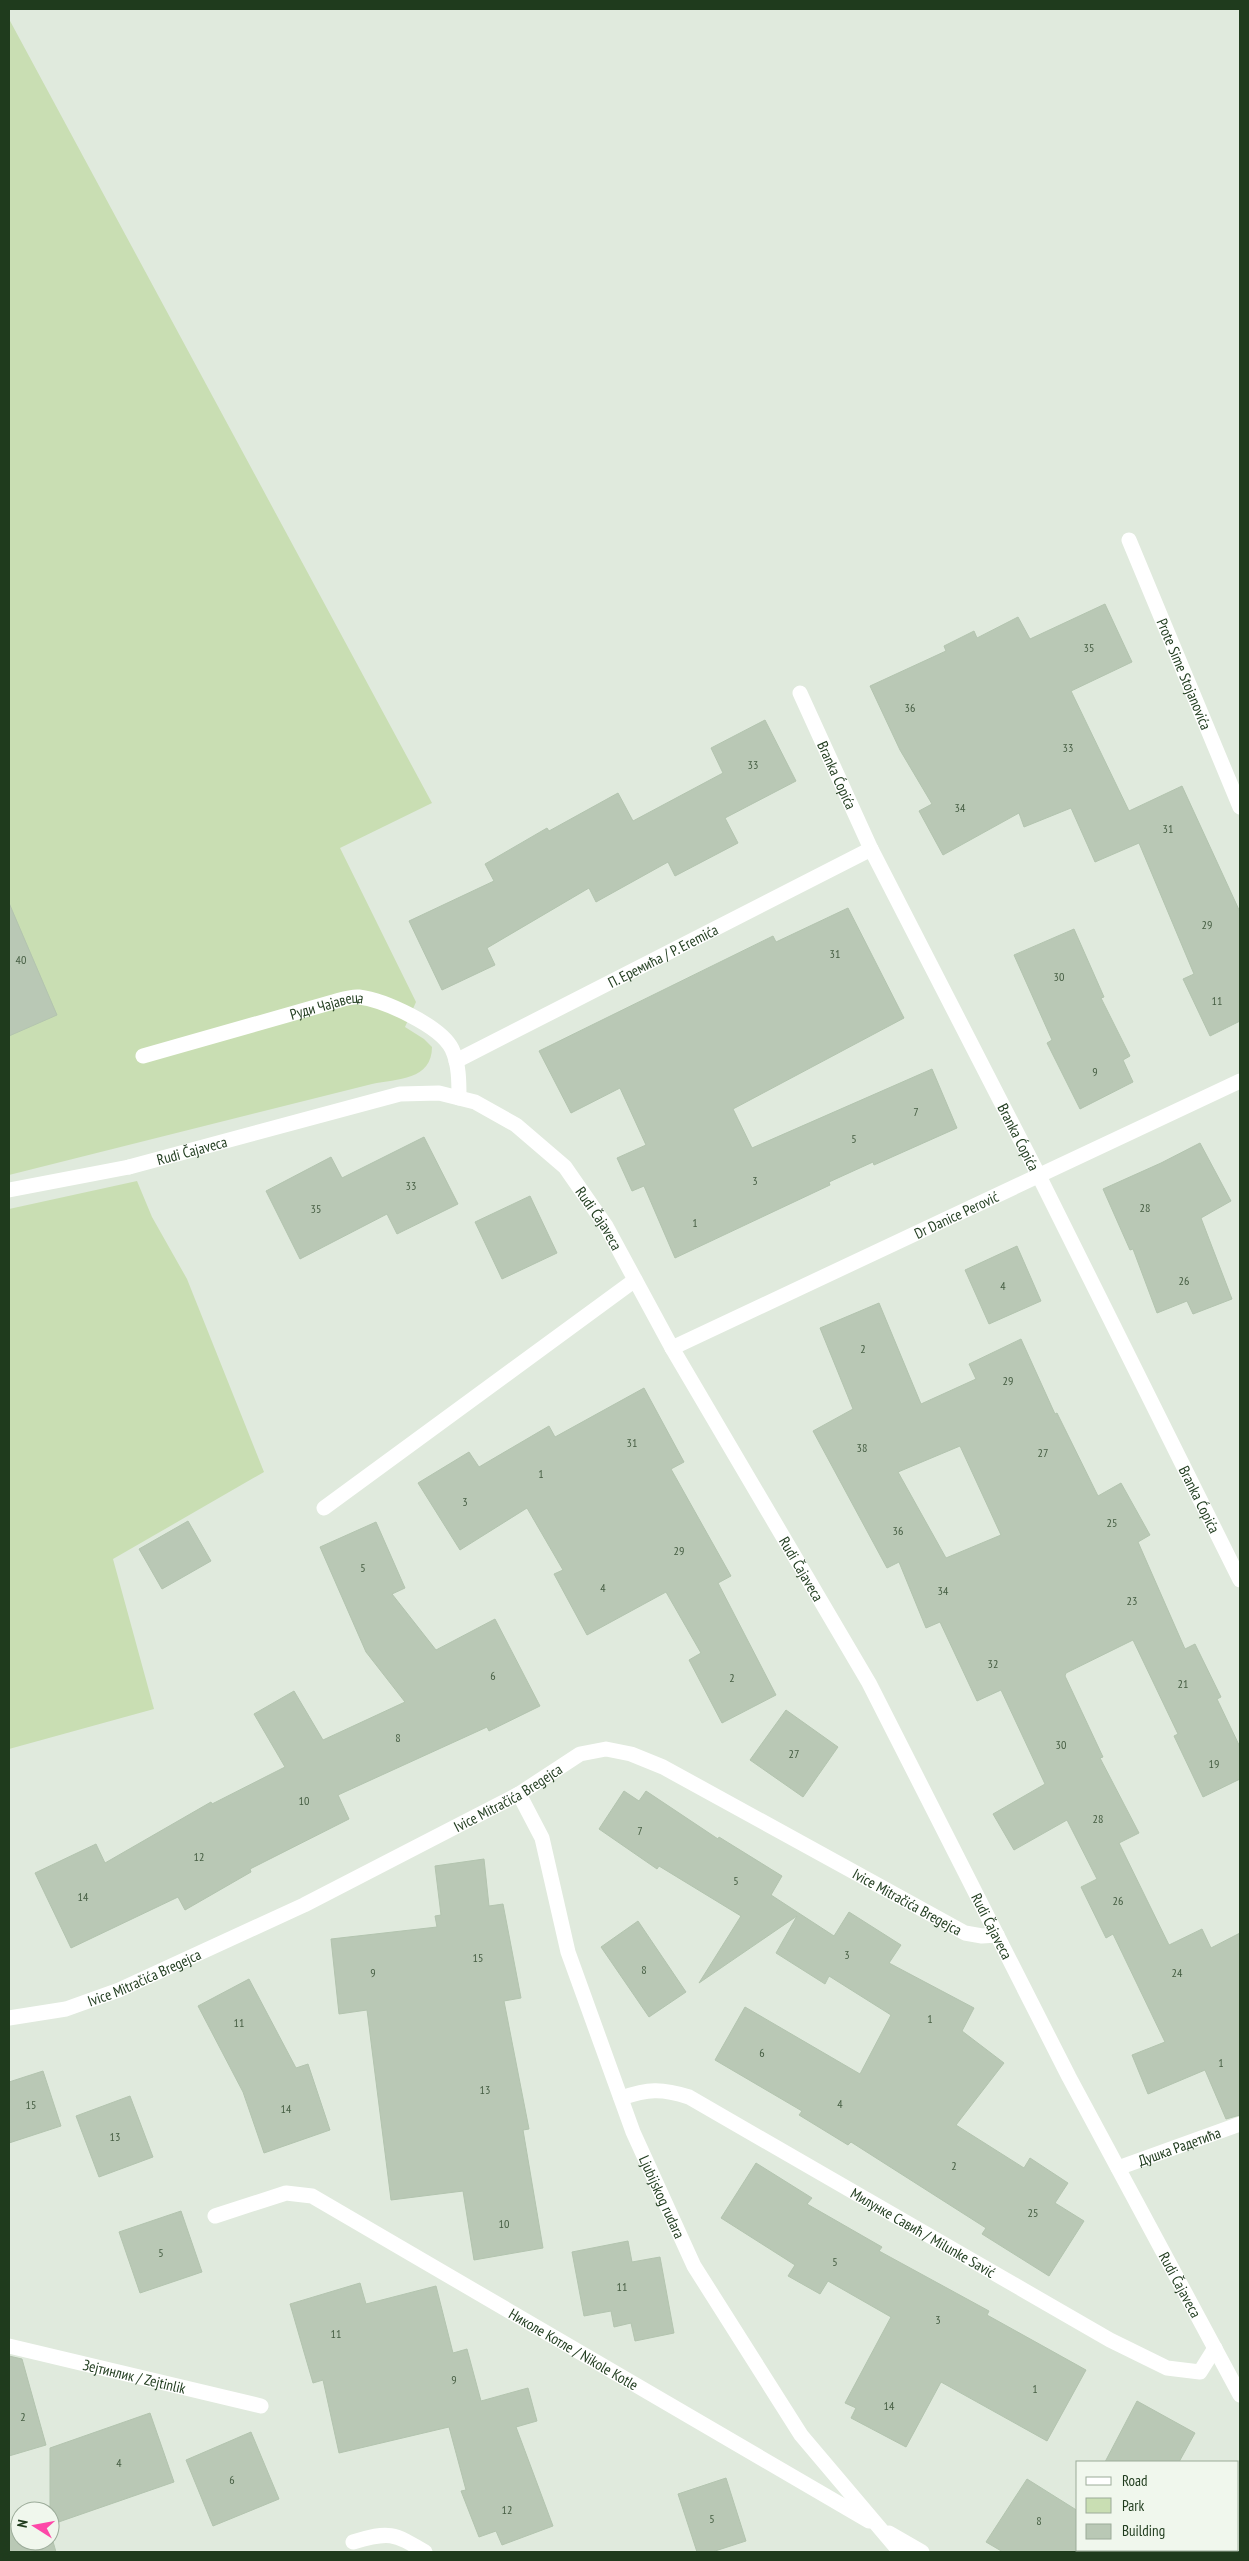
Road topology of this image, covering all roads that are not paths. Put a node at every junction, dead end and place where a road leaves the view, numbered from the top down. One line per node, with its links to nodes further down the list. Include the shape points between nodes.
1 (1129, 540): 3 (street, Prote Sime Stojanovića)
2 (800, 692): 4 (street, Branka Ćopića)
3 (1240, 807)
4 (871, 849): 6 (street, П. Еремића / P. Eremića); 9 (street, Branka Ćopića)
5 (143, 1056): 6 (street, Руди Чајавеца, via 358,997 391,1007 431,1026 451,1047)
6 (456, 1062): 8 (street, Руди Чајавеца)
7 (1240, 1081): 9 (street, Dr Danice Perović)
8 (459, 1098): 10 (street, Rudi Čajaveca, via 439,1093 400,1094 129,1166); 11 (street, Rudi Čajaveca, via 475,1102 516,1125 565,1167 606,1226)
9 (1038, 1174): 12 (street, Dr Danice Perović); 14 (street, Branka Ćopića)
10 (9, 1190)
11 (635, 1280): 12 (street, Rudi Čajaveca); 13 (street)
12 (672, 1348): 16 (street, Rudi Čajaveca, via 869,1683)
13 (324, 1508)
14 (1240, 1580)
15 (519, 1794): 16 (street, Ivice Mitračića Bregejca, via 580,1754 606,1749 632,1754 966,1933); 17 (street, Ivice Mitračića Bregejca, via 304,1905 119,1990 66,2008); 18 (street, Ljubijskog rudara, via 542,1838 568,1952)
16 (997, 1934): 20 (street, Rudi Čajaveca)
17 (9, 2018)
18 (621, 2098): 23 (street, Милунке Савић / Milunke Savić, via 644,2090 666,2090 689,2097 1110,2340 1167,2368 1200,2372); 26 (street, Ljubijskog rudara, via 633,2132 694,2266 801,2435)
19 (1240, 2124): 20 (street, Душка Радетића)
20 (1118, 2168): 23 (street, Rudi Čajaveca)
21 (215, 2216): 26 (street, Николе Котле / Nikole Kotle, via 286,2193 312,2196)
22 (9, 2346): 25 (street, Зејтинлик / Zejtinlik)
23 (1215, 2348): 24 (street, Rudi Čajaveca)
24 (1240, 2395)
25 (261, 2406)
26 (878, 2527): 29 (street, Ljubijskog rudara); 30 (street, Николе Котле / Nikole Kotle)
27 (353, 2542): 28 (street, via 380,2534 399,2537)
28 (426, 2552)
29 (900, 2552)
30 (922, 2552)

